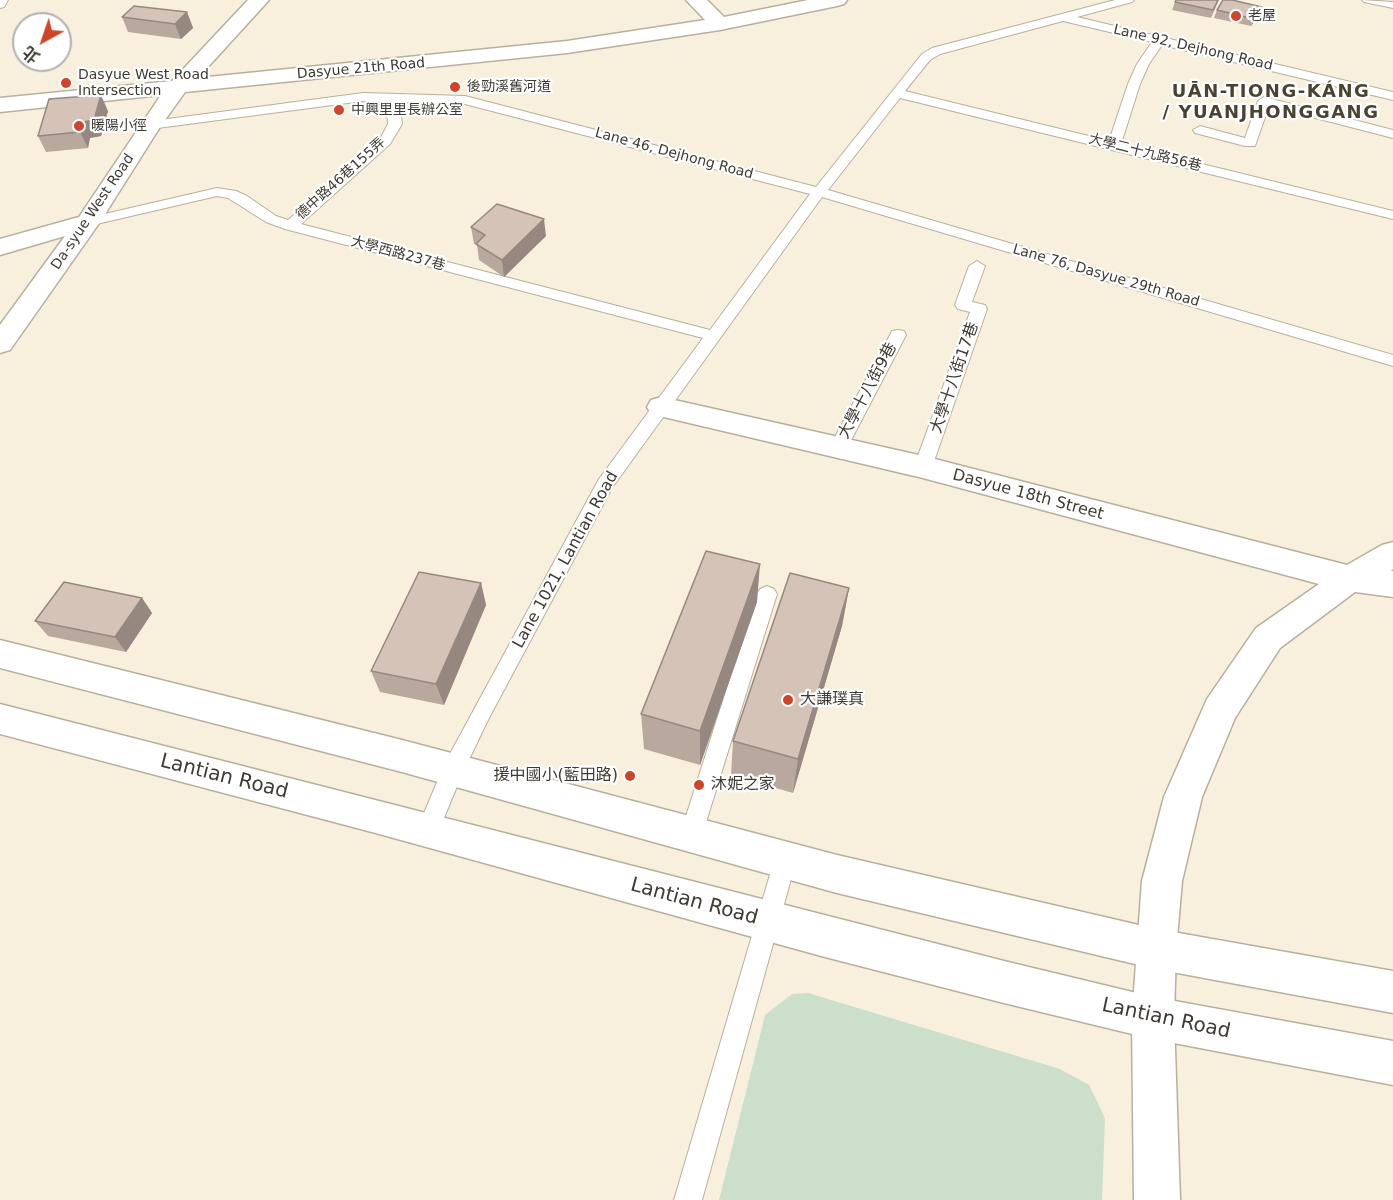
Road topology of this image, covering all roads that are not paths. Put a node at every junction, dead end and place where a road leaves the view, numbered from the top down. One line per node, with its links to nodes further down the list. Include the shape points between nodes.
1 (2, 0): 7 (lane)
2 (259, 0): 12 (street, Da-syue West Road)
3 (696, 0): 10 (street)
4 (837, 0): 10 (street, Dasyue 21th Road)
5 (1128, 0): 9 (lane)
6 (1368, 0): 8 (lane)
7 (0, 5)
8 (1393, 5)
9 (1062, 18): 11 (lane, Lane 92, Dejhong Road); 13 (lane, via 936,51 926,57)
10 (720, 24): 12 (street, Dasyue 21th Road, via 567,48)
11 (1159, 40): 14 (lane, Lane 92, Dejhong Road); 20 (lane, via 1134,84)
12 (179, 86): 16 (street, Dasyue 21th Road); 17 (street, Da-syue West Road)
13 (897, 93): 20 (lane, 大學二十九路56巷); 21 (lane)
14 (1393, 96)
15 (392, 97): 17 (lane, Lane 46, Dejhong Road, via 363,97); 21 (lane, Lane 46, Dejhong Road, via 465,100); 24 (lane, 德中路46巷155弄, via 395,124 385,141)
16 (0, 105)
17 (150, 125): 23 (street, Da-syue West Road)
18 (1200, 130): 19 (lane, via 1250,143 1263,102)
19 (1393, 134)
20 (1114, 145): 22 (lane, 大學二十九路56巷)
21 (819, 192): 28 (lane, Lane 1021, Lantian Road); 30 (lane, Lane 76, Dasyue 29th Road)
22 (1393, 215)
23 (88, 222): 24 (lane, 大學西路237巷, via 217,192 237,196 271,219); 25 (street); 29 (street, Da-syue West Road)
24 (290, 226): 28 (lane, 大學西路237巷)
25 (0, 247)
26 (977, 266): 33 (lane, 大學十八街17巷, via 963,305 979,309)
27 (898, 335): 32 (lane, 大學十八街9巷)
28 (714, 336): 31 (lane, Lane 1021, Lantian Road)
29 (0, 344)
30 (1393, 361)
31 (662, 408): 32 (street, Dasyue 18th Street); 40 (lane, Lane 1021, Lantian Road, via 605,484)
32 (838, 448): 33 (street, Dasyue 18th Street)
33 (923, 467): 35 (street, Dasyue 18th Street)
34 (1393, 554): 35 (street)
35 (1350, 579): 36 (street, Dasyue 18th Street); 45 (street, via 1268,639 1220,710 1183,797 1162,881)
36 (1393, 584)
37 (767, 594): 42 (lane)
38 (0, 654): 40 (street)
39 (0, 719): 41 (street, Lantian Road)
40 (453, 770): 41 (lane, Lane 1021, Lantian Road); 42 (street)
41 (428, 830): 44 (street, Lantian Road)
42 (691, 835): 43 (street)
43 (785, 861): 44 (lane); 45 (street)
44 (767, 922): 47 (street, Lantian Road); 49 (lane)
45 (1156, 949): 46 (street); 47 (street)
46 (1393, 992)
47 (1153, 1018): 48 (street, Lantian Road); 50 (street)
48 (1393, 1063)
49 (688, 1200)
50 (1157, 1200)

